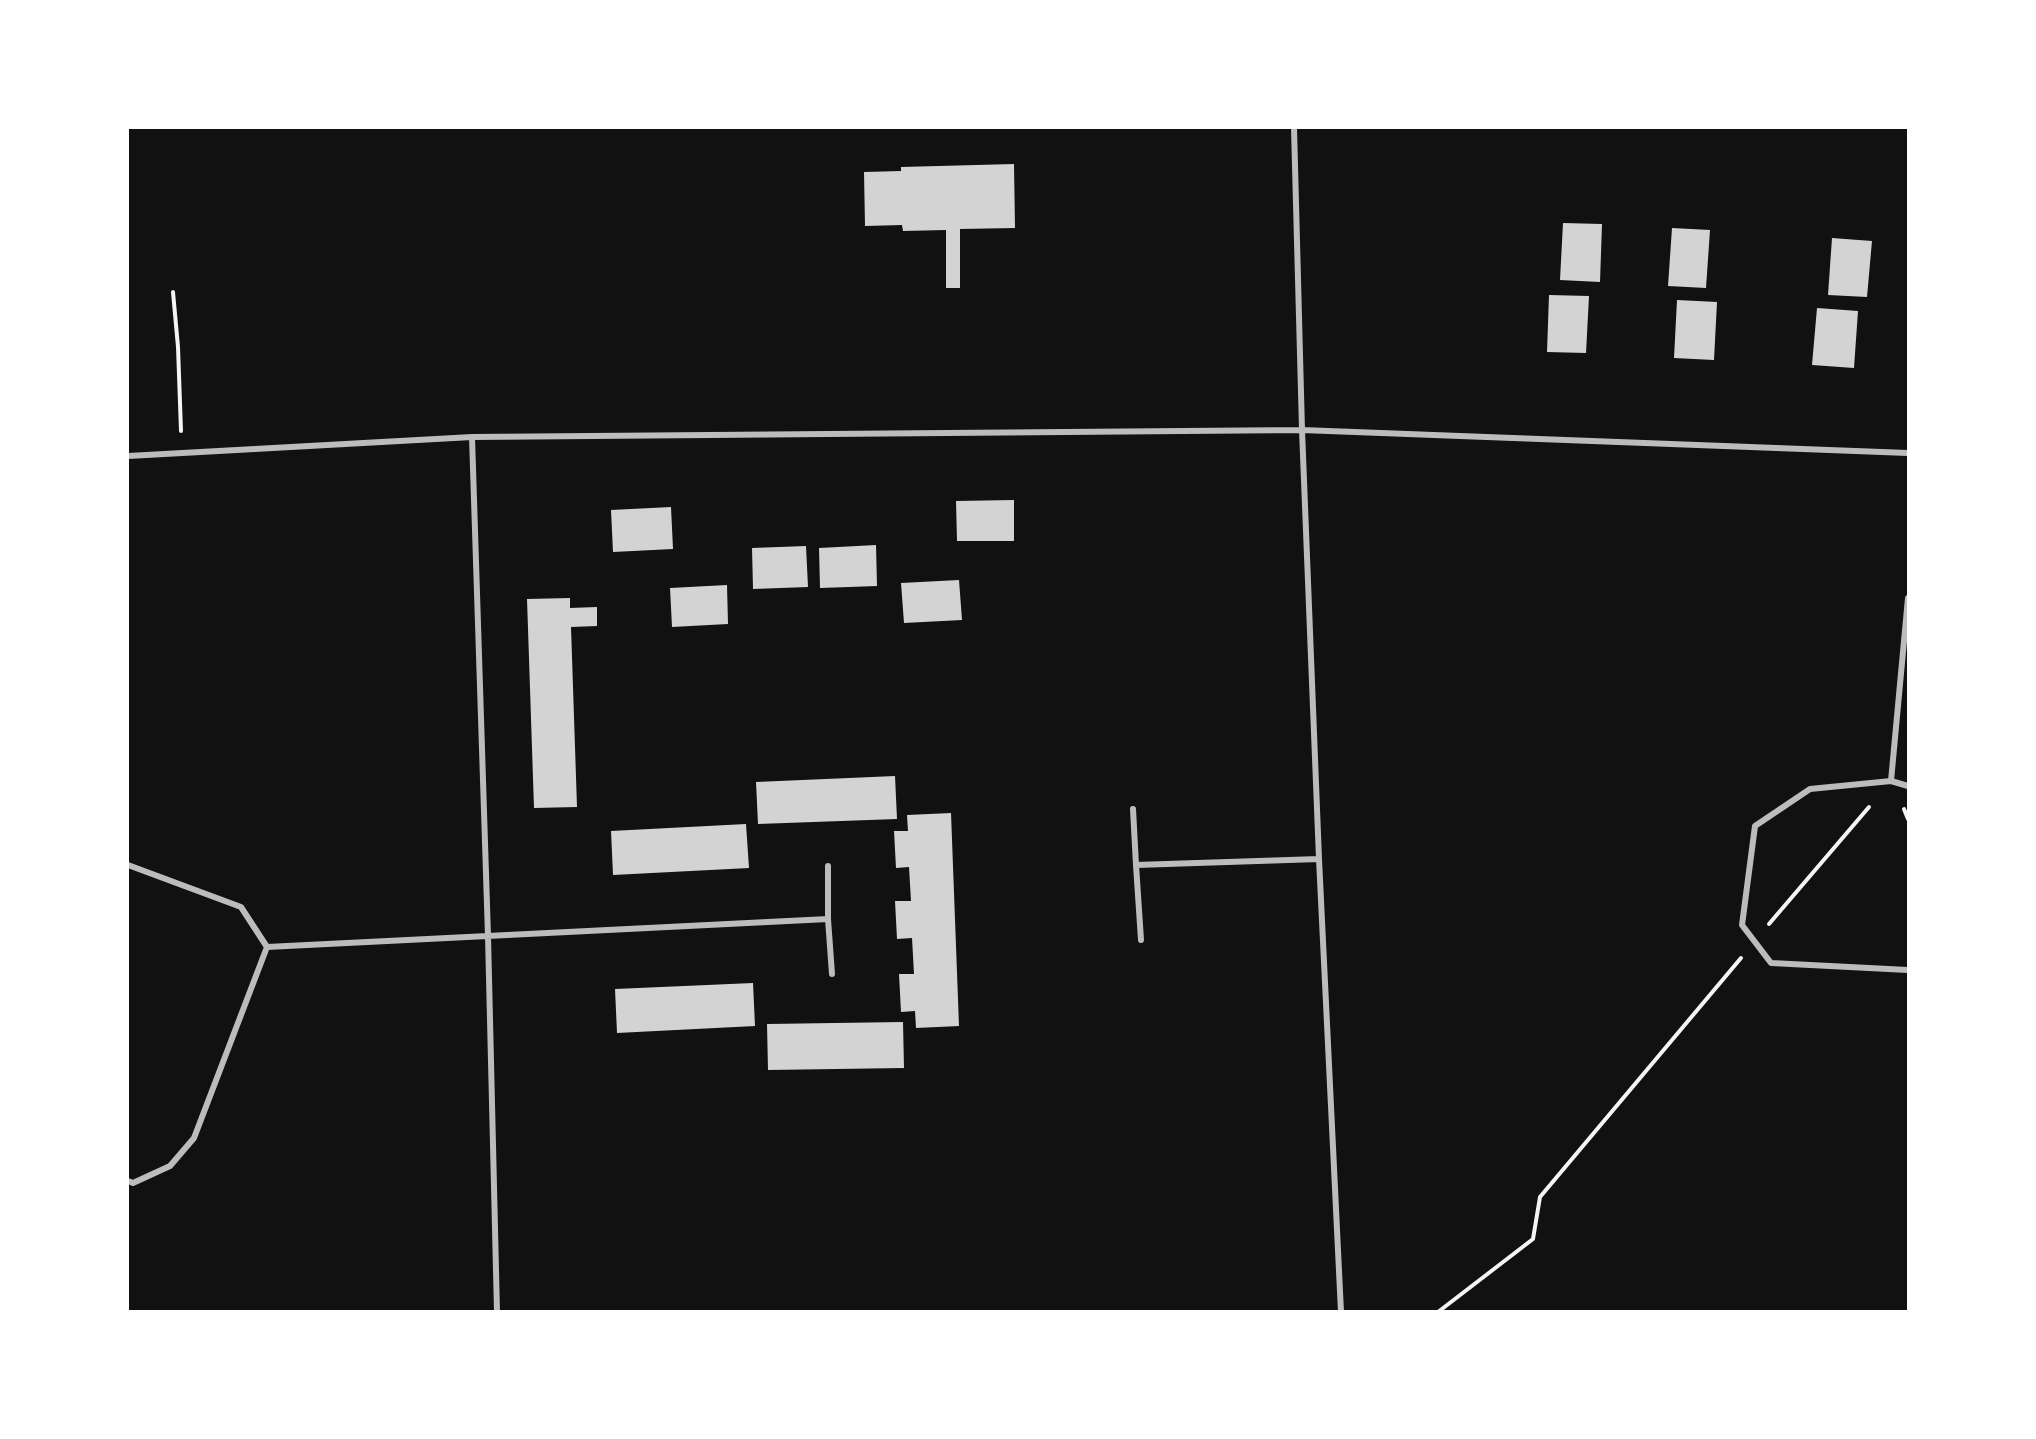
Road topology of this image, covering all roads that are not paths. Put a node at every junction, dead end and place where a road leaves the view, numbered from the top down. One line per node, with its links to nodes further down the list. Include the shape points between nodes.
1 (1294, 128): 2 (street)
2 (1302, 430): 3 (street); 4 (street); 10 (street)
3 (472, 437): 5 (street); 15 (street)
4 (1908, 453)
5 (128, 456)
6 (1908, 598): 7 (street)
7 (1891, 781): 8 (street); 18 (street, via 1810,789 1755,826 1742,925 1771,963)
8 (1908, 786)
9 (1133, 809): 11 (street)
10 (1319, 859): 11 (street); 22 (street)
11 (1136, 865): 16 (street)
12 (128, 866): 17 (street, via 242,907)
13 (828, 866): 14 (street)
14 (828, 919): 15 (street); 19 (street)
15 (488, 936): 17 (street); 21 (street)
16 (1141, 940)
17 (267, 947): 20 (street, via 194,1138 170,1166 133,1183)
18 (1908, 970)
19 (832, 974)
20 (128, 1181)
21 (497, 1311)
22 (1341, 1311)

